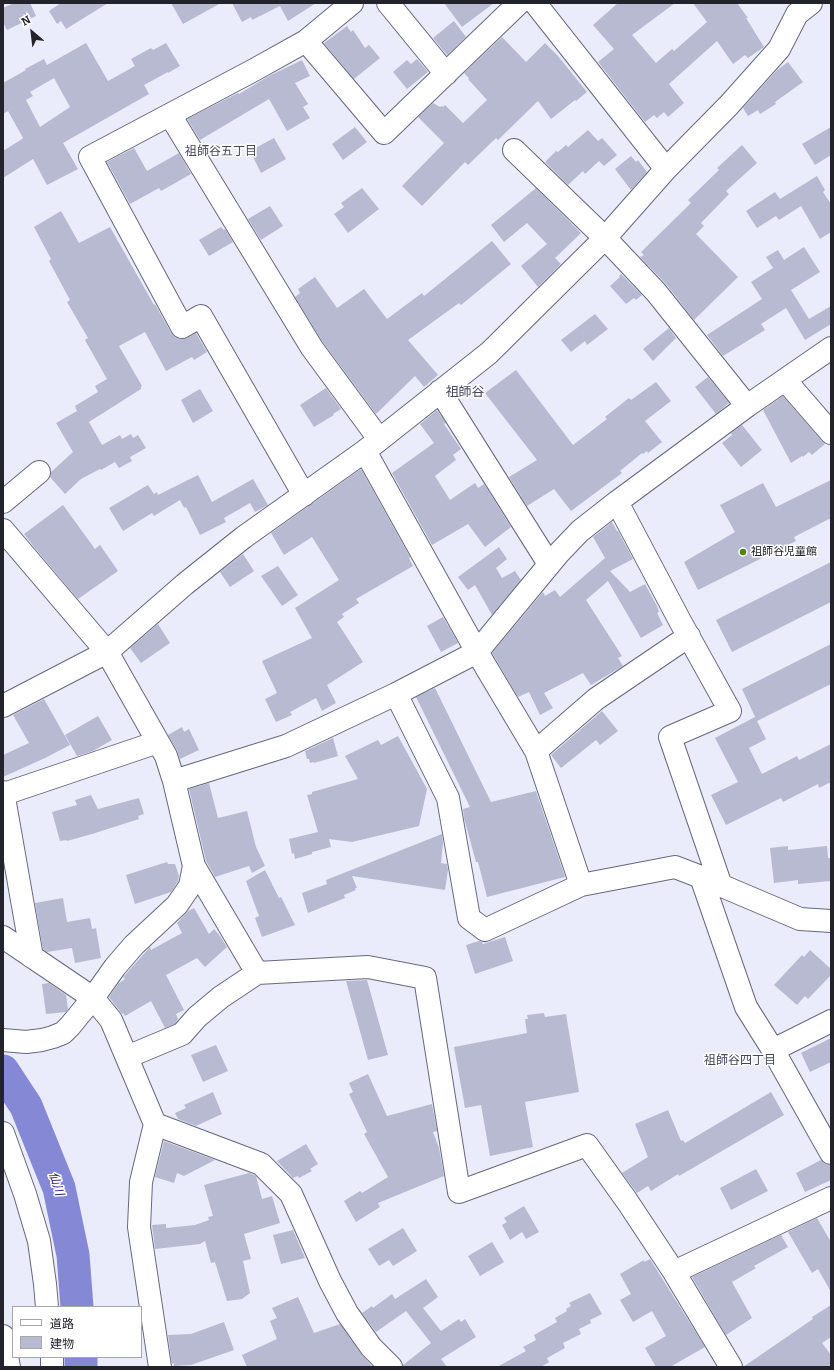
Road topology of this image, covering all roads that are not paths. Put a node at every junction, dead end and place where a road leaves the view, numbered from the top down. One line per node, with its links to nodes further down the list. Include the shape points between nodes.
1 (352, 3): 6 (street)
2 (388, 3): 7 (street)
3 (519, 3): 7 (street)
4 (536, 3): 10 (street)
5 (799, 7): 10 (street, via 779,49)
6 (306, 41): 7 (street, via 384,133); 8 (street)
7 (446, 74)
8 (170, 115): 17 (street); 19 (street, via 90,157 182,327 201,316)
9 (514, 150): 11 (street)
10 (666, 169): 11 (street)
11 (605, 238): 14 (street, via 489,353); 15 (street, via 656,292)
12 (831, 348): 13 (street)
13 (785, 380): 15 (street); 16 (street)
14 (440, 392): 17 (street); 24 (street)
15 (747, 406): 21 (street)
16 (831, 433)
17 (372, 445): 19 (street); 27 (street)
18 (39, 472): 20 (street)
19 (304, 495): 26 (street, via 244,537 185,584)
20 (3, 502)
21 (617, 502): 24 (street, via 580,531); 25 (street)
22 (3, 530): 23 (street)
23 (11, 550): 26 (street)
24 (549, 564): 27 (street)
25 (689, 636): 31 (street, via 596,699); 37 (street, via 730,711 670,736)
26 (107, 652): 29 (street); 30 (street)
27 (477, 652): 28 (street); 31 (street)
28 (396, 694): 32 (street, via 286,746); 36 (street, via 448,798 469,918 485,930)
29 (3, 706)
30 (158, 742): 32 (street, via 166,756); 33 (street)
31 (536, 752): 36 (street)
32 (174, 781): 34 (street)
33 (3, 793): 40 (street)
34 (194, 866): 41 (street); 42 (street, via 190,886 177,905 134,945)
35 (701, 877): 36 (street, via 675,867); 37 (street); 45 (street, via 746,1007)
36 (581, 885)
37 (721, 886): 38 (street, via 800,919)
38 (831, 921)
39 (3, 937): 40 (street)
40 (32, 957): 42 (street)
41 (257, 974): 46 (street, via 221,996 182,1034); 51 (street, via 368,967 425,978 459,1192 587,1145)
42 (93, 998): 44 (street, via 63,1033 26,1042); 46 (street, via 111,1020)
43 (831, 1021): 45 (street)
44 (4, 1040)
45 (773, 1050): 49 (street)
46 (127, 1056): 47 (street)
47 (155, 1124): 55 (street, via 141,1182 139,1227); 56 (street, via 261,1164 291,1194 347,1313 371,1347)
48 (3, 1133): 52 (street, via 39,1240)
49 (831, 1153)
50 (831, 1198): 51 (street)
51 (674, 1272): 57 (street)
52 (47, 1306)
53 (3, 1336): 54 (street)
54 (9, 1367)
55 (160, 1367)
56 (391, 1367)
57 (731, 1367)

